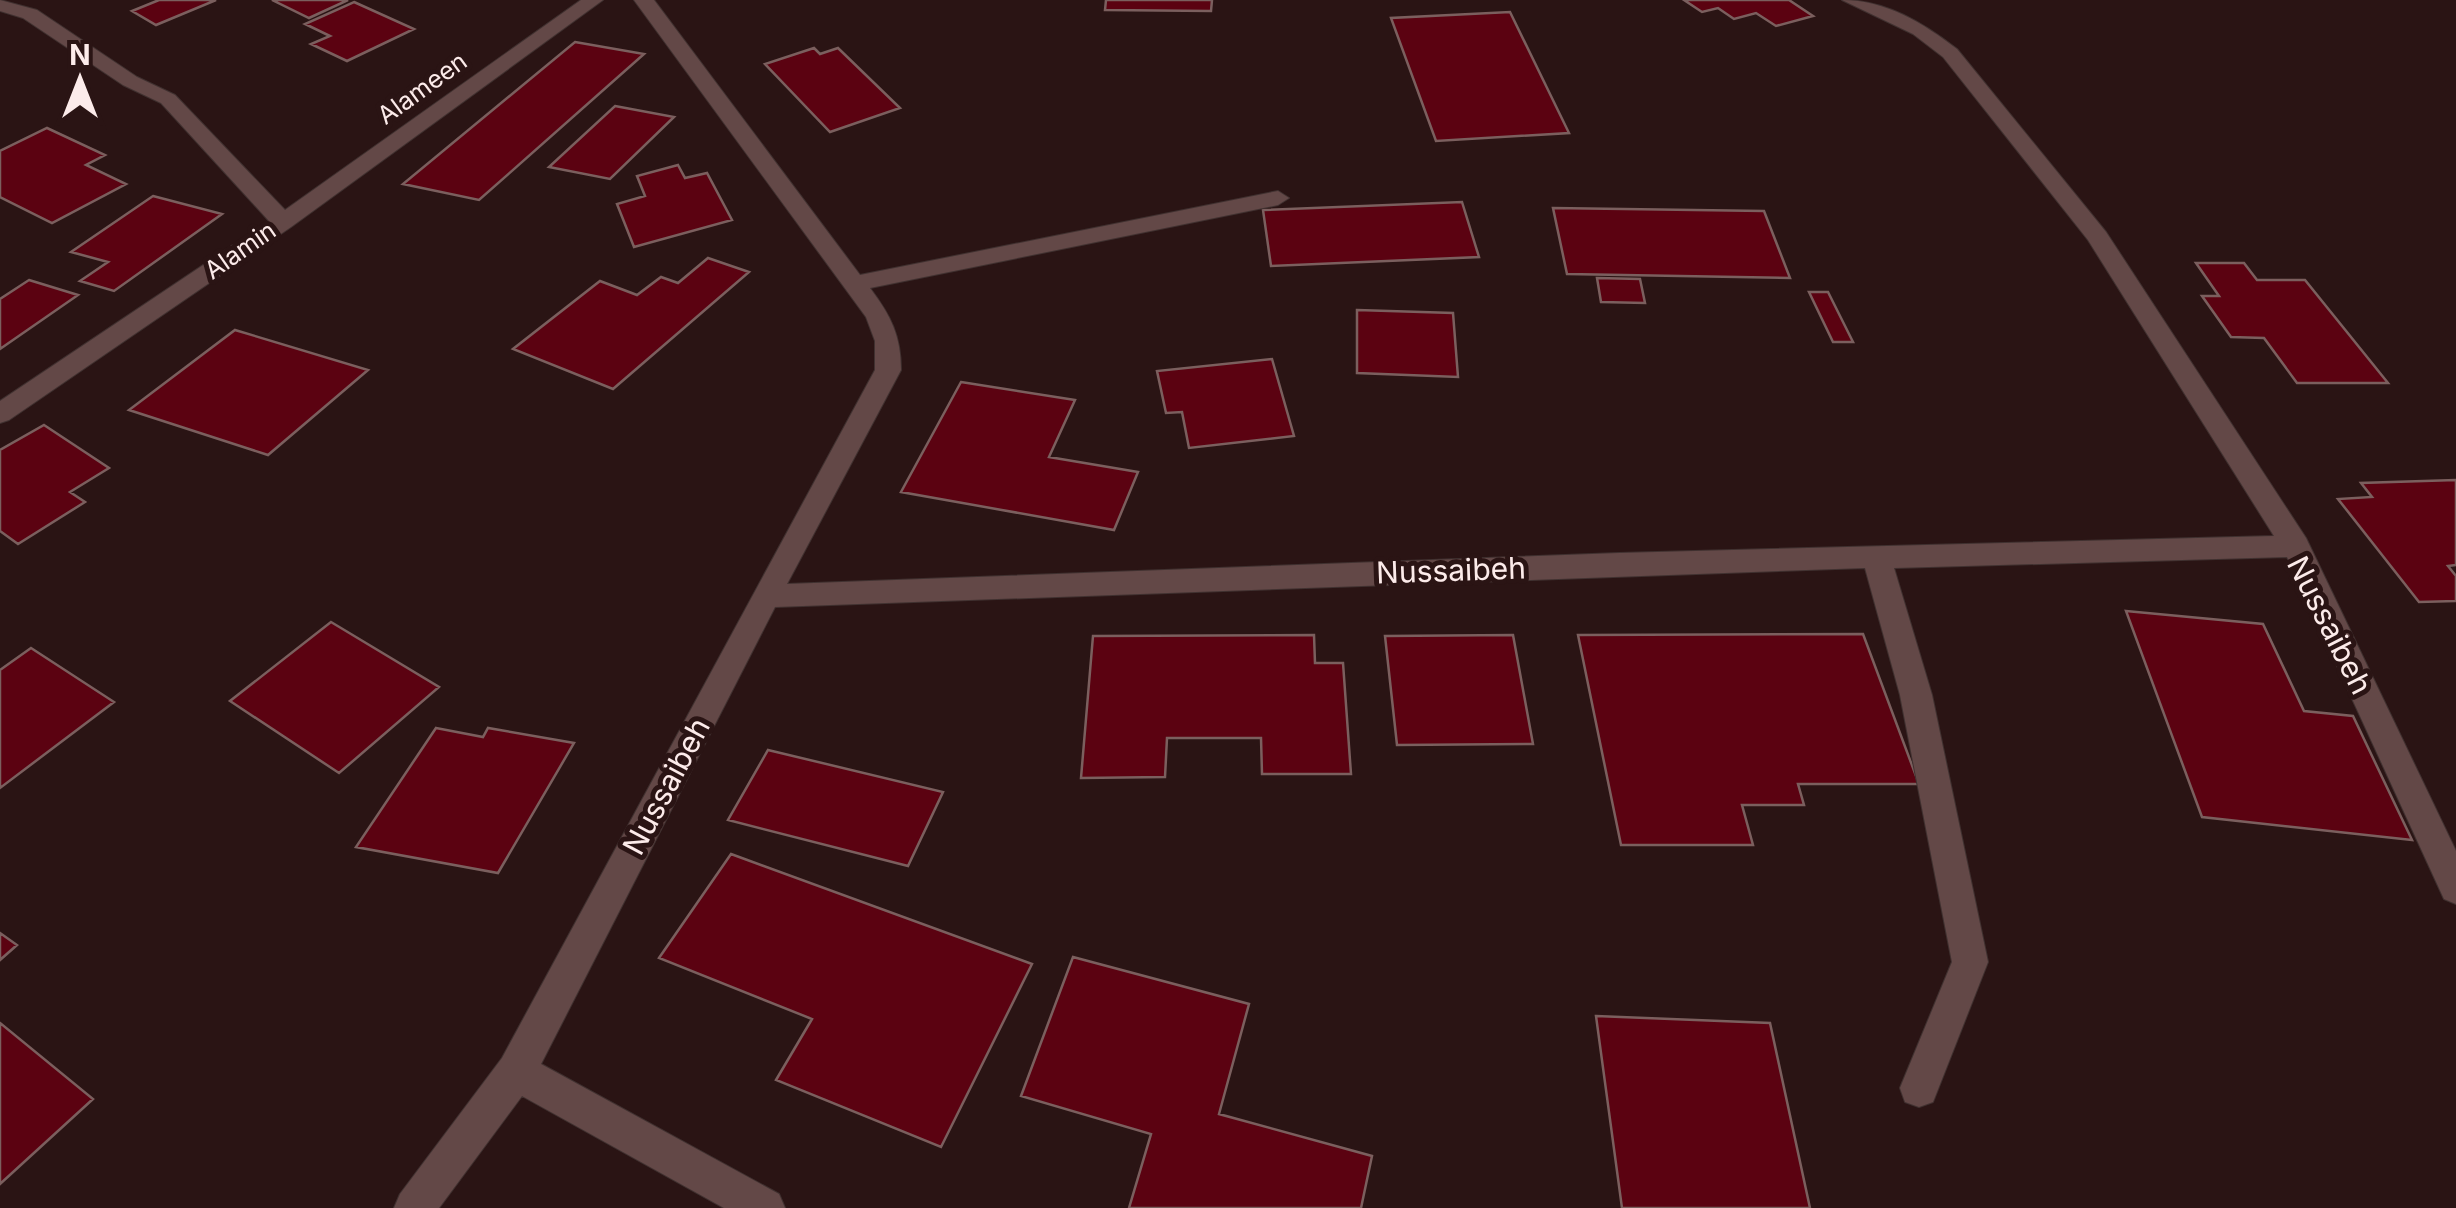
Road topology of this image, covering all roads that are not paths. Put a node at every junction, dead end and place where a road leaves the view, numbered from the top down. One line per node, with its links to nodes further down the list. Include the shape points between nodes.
1 (593, 0): 6 (street, Alameen)
2 (644, 0): 7 (street)
3 (1852, 0): 9 (street, via 1920,30 1950,52 2098,237)
4 (0, 6): 6 (street, Alamin, via 30,14 168,99)
5 (1278, 198): 7 (street)
6 (283, 222): 8 (street, Alamin)
7 (854, 284): 11 (street, via 888,341 888,370)
8 (0, 414)
9 (2296, 546): 10 (street, Nussaibeh); 12 (street, Nussaibeh)
10 (1876, 557): 11 (street, Nussaibeh); 14 (street, via 1916,695 1970,962)
11 (766, 596): 13 (street, Nussaibeh)
12 (2456, 888)
13 (516, 1072): 15 (street, Nussaibeh); 16 (street)
14 (1920, 1088)
15 (414, 1208)
16 (765, 1208)

